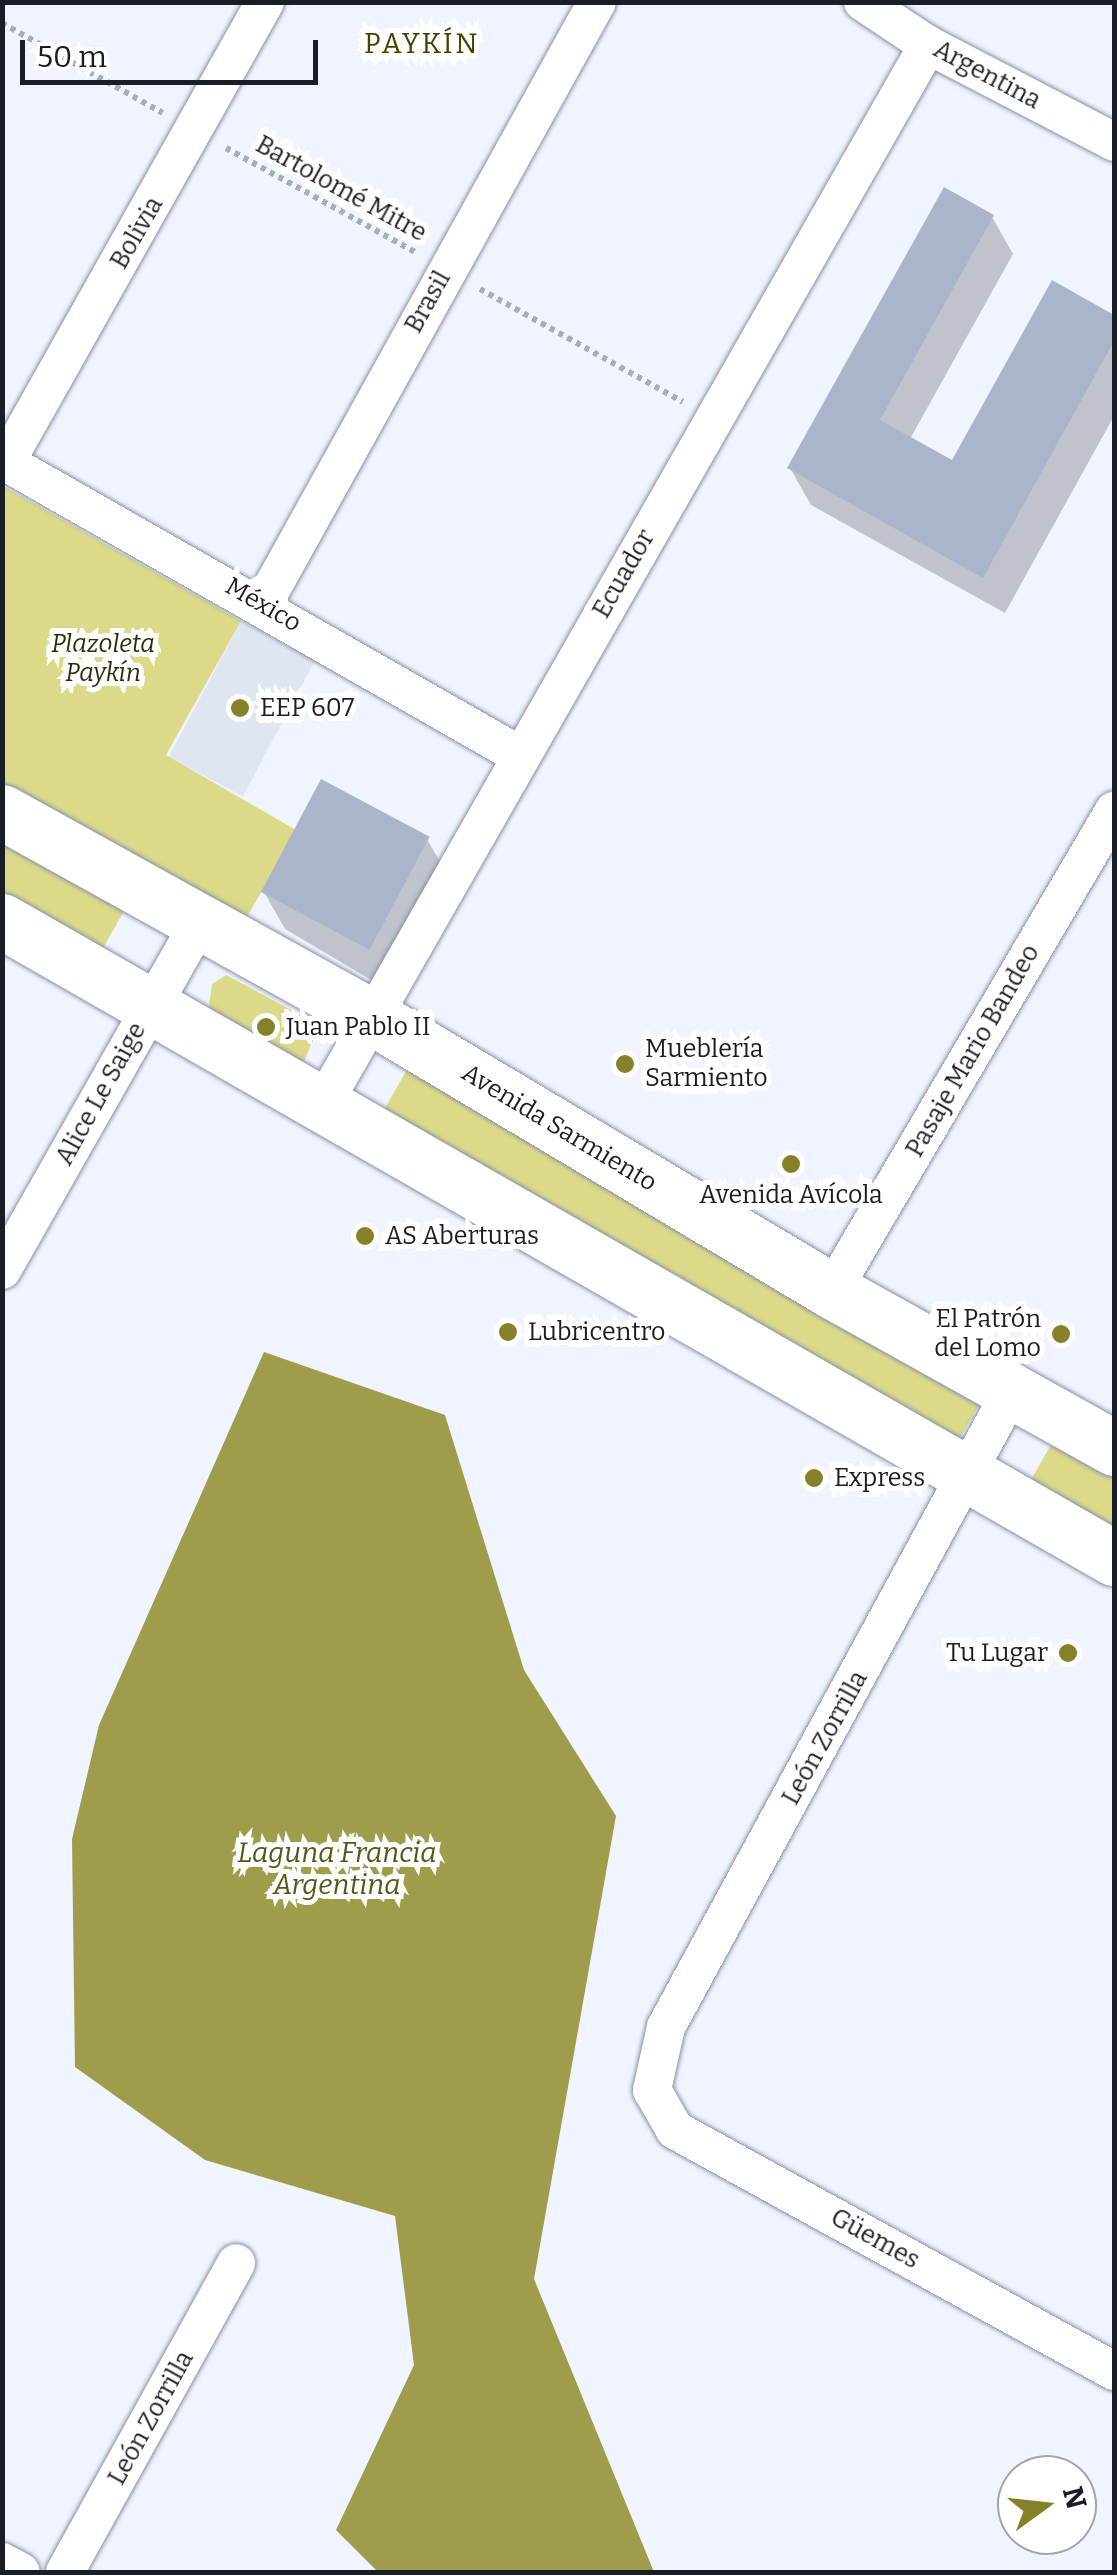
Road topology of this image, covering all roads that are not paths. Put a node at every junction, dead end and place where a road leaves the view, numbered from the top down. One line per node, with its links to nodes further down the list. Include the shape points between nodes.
1 (265, 2): 6 (street, Bolivia)
2 (597, 2): 7 (street, Brasil)
3 (863, 2): 4 (street, Argentina)
4 (928, 45): 5 (street, Argentina); 8 (street, Ecuador)
5 (1114, 142)
6 (4, 461): 7 (street, México)
7 (263, 604): 8 (street, México)
8 (521, 756): 14 (street, Ecuador)
9 (1114, 811): 17 (street, Pasaje Mario Bandeo)
10 (2, 812): 11 (main road, Avenida Sarmiento)
11 (201, 919): 13 (street, Alice Le Saige); 14 (main road, Avenida Sarmiento)
12 (2, 922): 13 (main road)
13 (151, 1006): 15 (main road); 16 (street, Alice Le Saige)
14 (372, 1018): 15 (street, Ecuador); 17 (main road, Avenida Sarmiento)
15 (323, 1104): 20 (main road)
16 (2, 1270)
17 (832, 1291): 18 (main road, Avenida Sarmiento)
18 (1012, 1390): 19 (main road, Avenida Sarmiento); 20 (street, León Zorrilla)
19 (1112, 1440)
20 (970, 1474): 21 (main road); 22 (street, León Zorrilla, via 666,2027)
21 (1114, 1558)
22 (652, 2090): 24 (street, Güemes, via 675,2130)
23 (236, 2262): 27 (street, León Zorrilla)
24 (1114, 2370)
25 (2, 2562): 26 (street)
26 (20, 2572)
27 (65, 2572)

